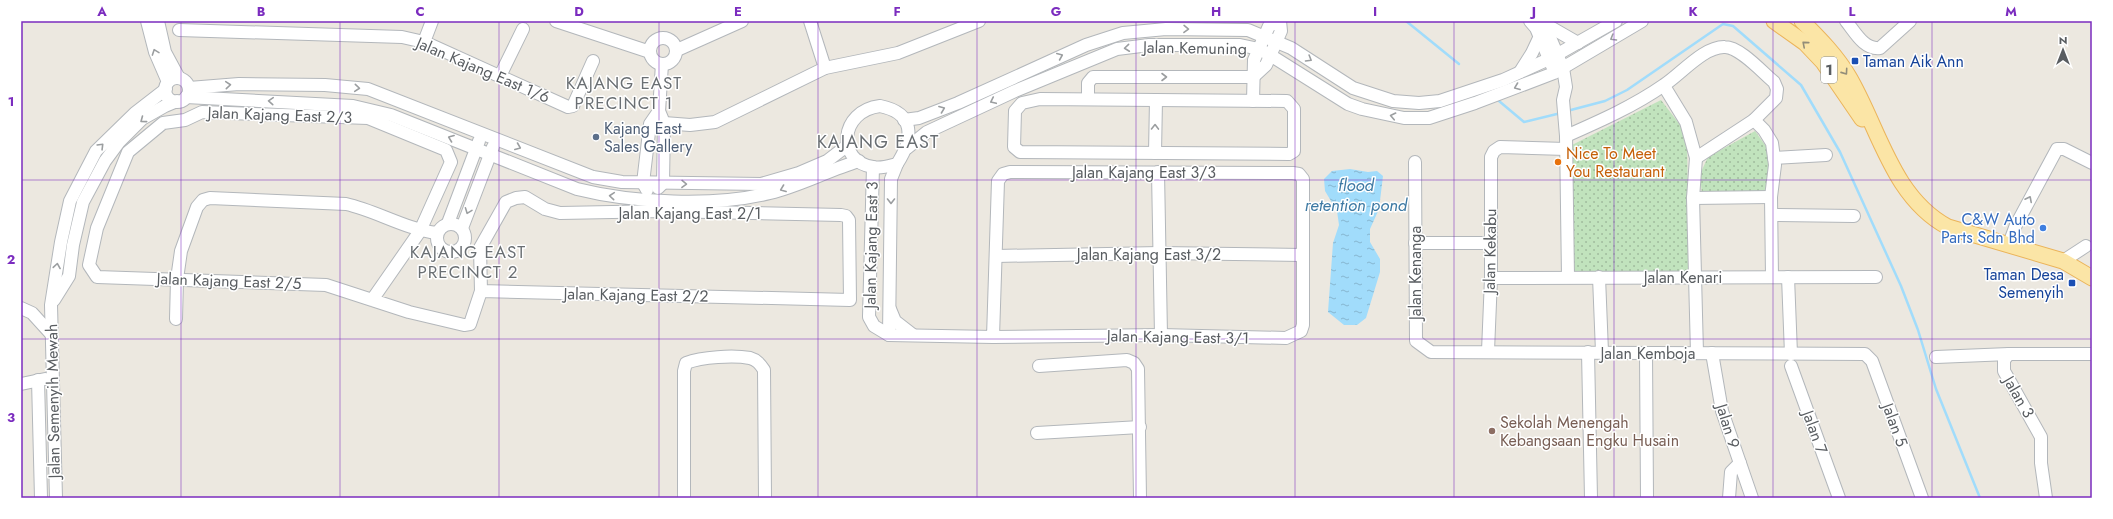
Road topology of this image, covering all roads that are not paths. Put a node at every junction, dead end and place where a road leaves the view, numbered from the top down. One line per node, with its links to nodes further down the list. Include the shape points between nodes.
1 (148, 21): 38 (street, one-way to 1, via 155,52)
2 (158, 21): 38 (street)
3 (432, 21): 23 (street)
4 (556, 21): 26 (street)
5 (742, 21): 16 (street)
6 (810, 21): 33 (street)
7 (979, 21): 18 (street)
8 (1530, 21): 22 (street)
9 (1616, 21): 24 (street, Jalan Kemuning)
10 (1642, 21): 28 (street, Jalan Kemuning, one-way to 28)
11 (1774, 21): 52 (main road, 1, one-way to 11, via 1860,117 1823,62 1805,43)
12 (1802, 21): 52 (main road, 1, one-way to 52, via 1849,76)
13 (1846, 21): 14 (street, via 1869,47 1875,49 1880,48)
14 (1910, 21)
15 (1548, 22): 24 (street, via 1560,33); 29 (street)
16 (732, 24): 25 (street)
17 (290, 26): 20 (street, Jalan Kajang East 1/6); 23 (street, Jalan Kajang East 1/6, via 402,36)
18 (954, 26): 33 (street, via 898,53)
19 (523, 28): 36 (street)
20 (179, 30)
21 (1275, 30): 27 (street); 30 (street); 35 (street, Jalan Kemuning, one-way to 35, via 1291,48 1352,88 1393,101 1440,101); 49 (street, Jalan Kemuning, one-way to 21, via 919,118 958,103 1086,44 1123,33 1166,29)
22 (1540, 36): 29 (street); 35 (street)
23 (424, 42): 36 (street, Jalan Kajang East 1/6)
24 (1578, 43): 29 (street, Jalan Kemuning)
25 (677, 50): 26 (street, via 674,43 665,38 654,41); 32 (street, via 673,60)
26 (650, 52): 32 (street, via 655,61)
27 (1256, 55): 30 (street, Jalan Kemuning); 37 (street); 41 (street, Jalan Kemuning, one-way to 41, via 1240,45 1117,49)
28 (1585, 55): 34 (street, Jalan Kemuning); 40 (street, via 1576,65)
29 (1553, 57): 34 (street); 35 (street, Jalan Kemuning)
30 (1268, 60): 34 (street, Jalan Kemuning, one-way to 30, via 1429,118 1404,118 1348,104 1286,64); 37 (street)
31 (593, 61): 36 (street, Jalan Kajang East 1/6, via 574,106 570,107)
32 (662, 64): 48 (street)
33 (826, 68): 51 (street, via 715,122 690,125)
34 (1558, 70): 40 (street); 47 (street)
35 (1520, 72)
36 (500, 76)
37 (1253, 77): 44 (street, one-way to 37, via 1088,83 1093,77); 46 (street)
38 (171, 83): 42 (street, via 185,82); 42 (street, via 167,96); 107 (street, Jalan Semenyih Mewah, one-way to 38, via 70,201 96,151)
39 (1664, 86): 50 (street, via 1709,50 1724,47 1734,49 1774,82 1777,89 1776,98); 54 (street, via 1630,106); 63 (street, via 1686,122)
40 (1566, 87): 47 (street)
41 (1015, 91): 43 (street); 58 (street, Jalan Kemuning, one-way to 58, via 927,132)
42 (184, 95): 53 (street, one-way to 53, via 239,84 325,85 368,89); 57 (street, one-way to 42, via 391,115 353,106); 107 (street, Jalan Semenyih Mewah, one-way to 107, via 142,119 119,142 105,161 83,202 69,276)
43 (1040, 99): 44 (street); 61 (street, via 1022,103 1015,111 1014,147 1020,152)
44 (1088, 99): 45 (street)
45 (1156, 100): 46 (street); 61 (street, one-way to 45)
46 (1253, 101): 61 (street, via 1287,101 1291,104 1294,109 1292,154)
47 (1564, 103): 54 (street)
48 (659, 111): 51 (street); 73 (street, via 650,124)
49 (904, 120): 56 (street, via 898,113 880,106 861,111 849,126); 58 (street, via 908,129)
50 (1754, 120): 63 (street); 64 (street, via 1772,143)
51 (664, 123): 72 (street)
52 (1873, 129): 87 (main road, 1, via 1906,189 1932,218 1948,227)
53 (483, 133): 55 (street); 57 (street)
54 (1566, 136): 59 (street)
55 (496, 138): 60 (street); 73 (street, one-way to 73, via 593,177)
56 (848, 146): 65 (street); 72 (street, one-way to 56, via 761,184 799,173 827,161)
57 (477, 148): 60 (street); 80 (street)
58 (907, 148): 68 (street)
59 (1566, 148): 86 (street, Jalan Kekabu, via 1500,147 1494,151 1491,156); 95 (street)
60 (491, 153): 75 (street, one-way to 60, via 605,196 577,189); 81 (street, one-way to 81)
61 (1155, 153)
62 (1826, 155): 64 (street)
63 (1696, 158): 76 (street)
64 (1774, 158): 74 (street)
65 (859, 161): 69 (street); 77 (street, one-way to 77, via 772,193 746,199)
66 (1415, 162): 85 (street, Jalan Kenanga)
67 (2092, 163): 87 (street, one-way to 67, via 2039,179 2057,149 2064,149)
68 (897, 164): 69 (street); 109 (street, Jalan Kajang East 3, one-way to 109, via 891,179)
69 (873, 167): 112 (street, Jalan Kajang East 3, via 869,317 874,326)
70 (1158, 172): 71 (street, Jalan Kajang East 3/3); 90 (street); 92 (street, Jalan Kajang East 3/3, via 1003,174 998,181)
71 (1293, 173): 91 (street, Jalan Kajang East 3/1, via 1299,174 1303,179)
72 (663, 183): 73 (street)
73 (647, 188): 75 (street); 77 (street)
74 (1771, 197): 76 (street); 78 (street)
75 (635, 198): 77 (street)
76 (1693, 198): 97 (street)
77 (663, 200)
78 (1772, 215): 79 (street); 98 (street)
79 (1854, 216)
80 (448, 223): 81 (street); 83 (street, via 441,226)
81 (462, 228): 84 (street, via 465,235)
82 (420, 231): 83 (street); 94 (street, Jalan Kajang East 2/3, via 451,162 446,150 368,118 202,112 185,120 163,124 128,152 98,228); 103 (street, via 346,204 210,198 203,200 197,207 180,251); 105 (street)
83 (437, 233): 84 (street, via 439,246 446,251 454,251)
84 (464, 243): 89 (street)
85 (1415, 243): 86 (street); 117 (street, Jalan Kenanga, via 1416,341)
86 (1491, 243): 101 (street, Jalan Kekabu)
87 (2009, 244): 93 (main road, 1)
88 (2086, 246): 93 (street)
89 (480, 248): 104 (street); 106 (street, Jalan Kajang East 2/1, via 506,202 525,197 545,209 560,212 665,211 841,215 849,220)
90 (1160, 253): 91 (street, Jalan Kajang East 3/2); 92 (street, Jalan Kajang East 3/2); 114 (street)
91 (1302, 254): 114 (street, Jalan Kajang East 3/1, via 1301,331 1286,338 1258,339)
92 (996, 256): 115 (street)
93 (2063, 261): 102 (main road, 1)
94 (90, 265): 103 (street, Jalan Kajang East 2/5, via 97,277)
95 (1568, 277): 96 (street, Jalan Kenari); 101 (street, Jalan Kenari)
96 (1599, 277): 97 (street, Jalan Kenari); 119 (street)
97 (1695, 277): 98 (street, Jalan Kenari); 121 (street)
98 (1772, 277): 99 (street, Jalan Kenari)
99 (1788, 277): 100 (street, Jalan Kenari); 123 (street)
100 (1876, 277)
101 (1491, 278): 116 (street, Jalan Kekabu)
102 (2092, 278)
103 (177, 279): 105 (street, Jalan Kajang East 2/5, via 326,285); 110 (street)
104 (481, 291): 105 (street, Jalan Kajang East 2/5, via 470,324 464,325); 106 (street, Jalan Kajang East 2/2)
105 (372, 300)
106 (850, 300)
107 (51, 305): 111 (street, Jalan Semenyih Mewah)
108 (21, 308): 111 (street, via 32,314)
109 (890, 308): 112 (street, Jalan Kajang East 3); 113 (street, Jalan Kajang East 3, via 895,321)
110 (176, 319)
111 (52, 335): 130 (street, Jalan Semenyih Mewah)
112 (889, 335): 113 (street, Jalan Kajang East 3/1)
113 (913, 335): 115 (street, Jalan Kajang East 3/1)
114 (1161, 335): 115 (street, Jalan Kajang East 3/1)
115 (993, 337)
116 (1488, 351): 117 (street, Jalan Kemboja); 118 (street, Jalan Kemboja)
117 (1431, 352)
118 (1588, 352): 119 (street, Jalan Kemboja); 142 (street)
119 (1602, 352): 120 (street, Jalan Kemboja)
120 (1646, 353): 121 (street, Jalan Kemboja); 143 (street)
121 (1697, 353): 122 (street, Jalan Kemboja)
122 (1712, 353): 123 (street, Jalan Kemboja); 135 (street, Jalan 9, via 1722,411)
123 (1791, 354): 124 (street, Jalan Kemboja)
124 (1865, 354): 136 (street, Jalan 5, via 1872,361)
125 (2009, 354): 126 (street, Jalan 3); 127 (street); 147 (street, Jalan 3, via 2004,360 2004,371 2041,437 2041,463)
126 (2092, 354)
127 (1936, 358)
128 (1039, 366): 133 (street, via 1127,360 1134,362 1138,369)
129 (1791, 366): 146 (street, Jalan 7)
130 (52, 379): 131 (street); 138 (street, Jalan Semenyih Mewah)
131 (38, 380): 132 (street); 137 (street)
132 (21, 384)
133 (1140, 428): 134 (street); 141 (street)
134 (1037, 433)
135 (1740, 463): 144 (street, via 1731,472); 145 (street, Jalan 9)
136 (1917, 497)
137 (41, 498)
138 (56, 498)
139 (684, 498): 140 (street, via 686,363 696,359 723,357 750,358 758,362 764,370)
140 (765, 498)
141 (1140, 498)
142 (1591, 498)
143 (1647, 498)
144 (1729, 498)
145 (1752, 498)
146 (1839, 498)
147 (2046, 498)

